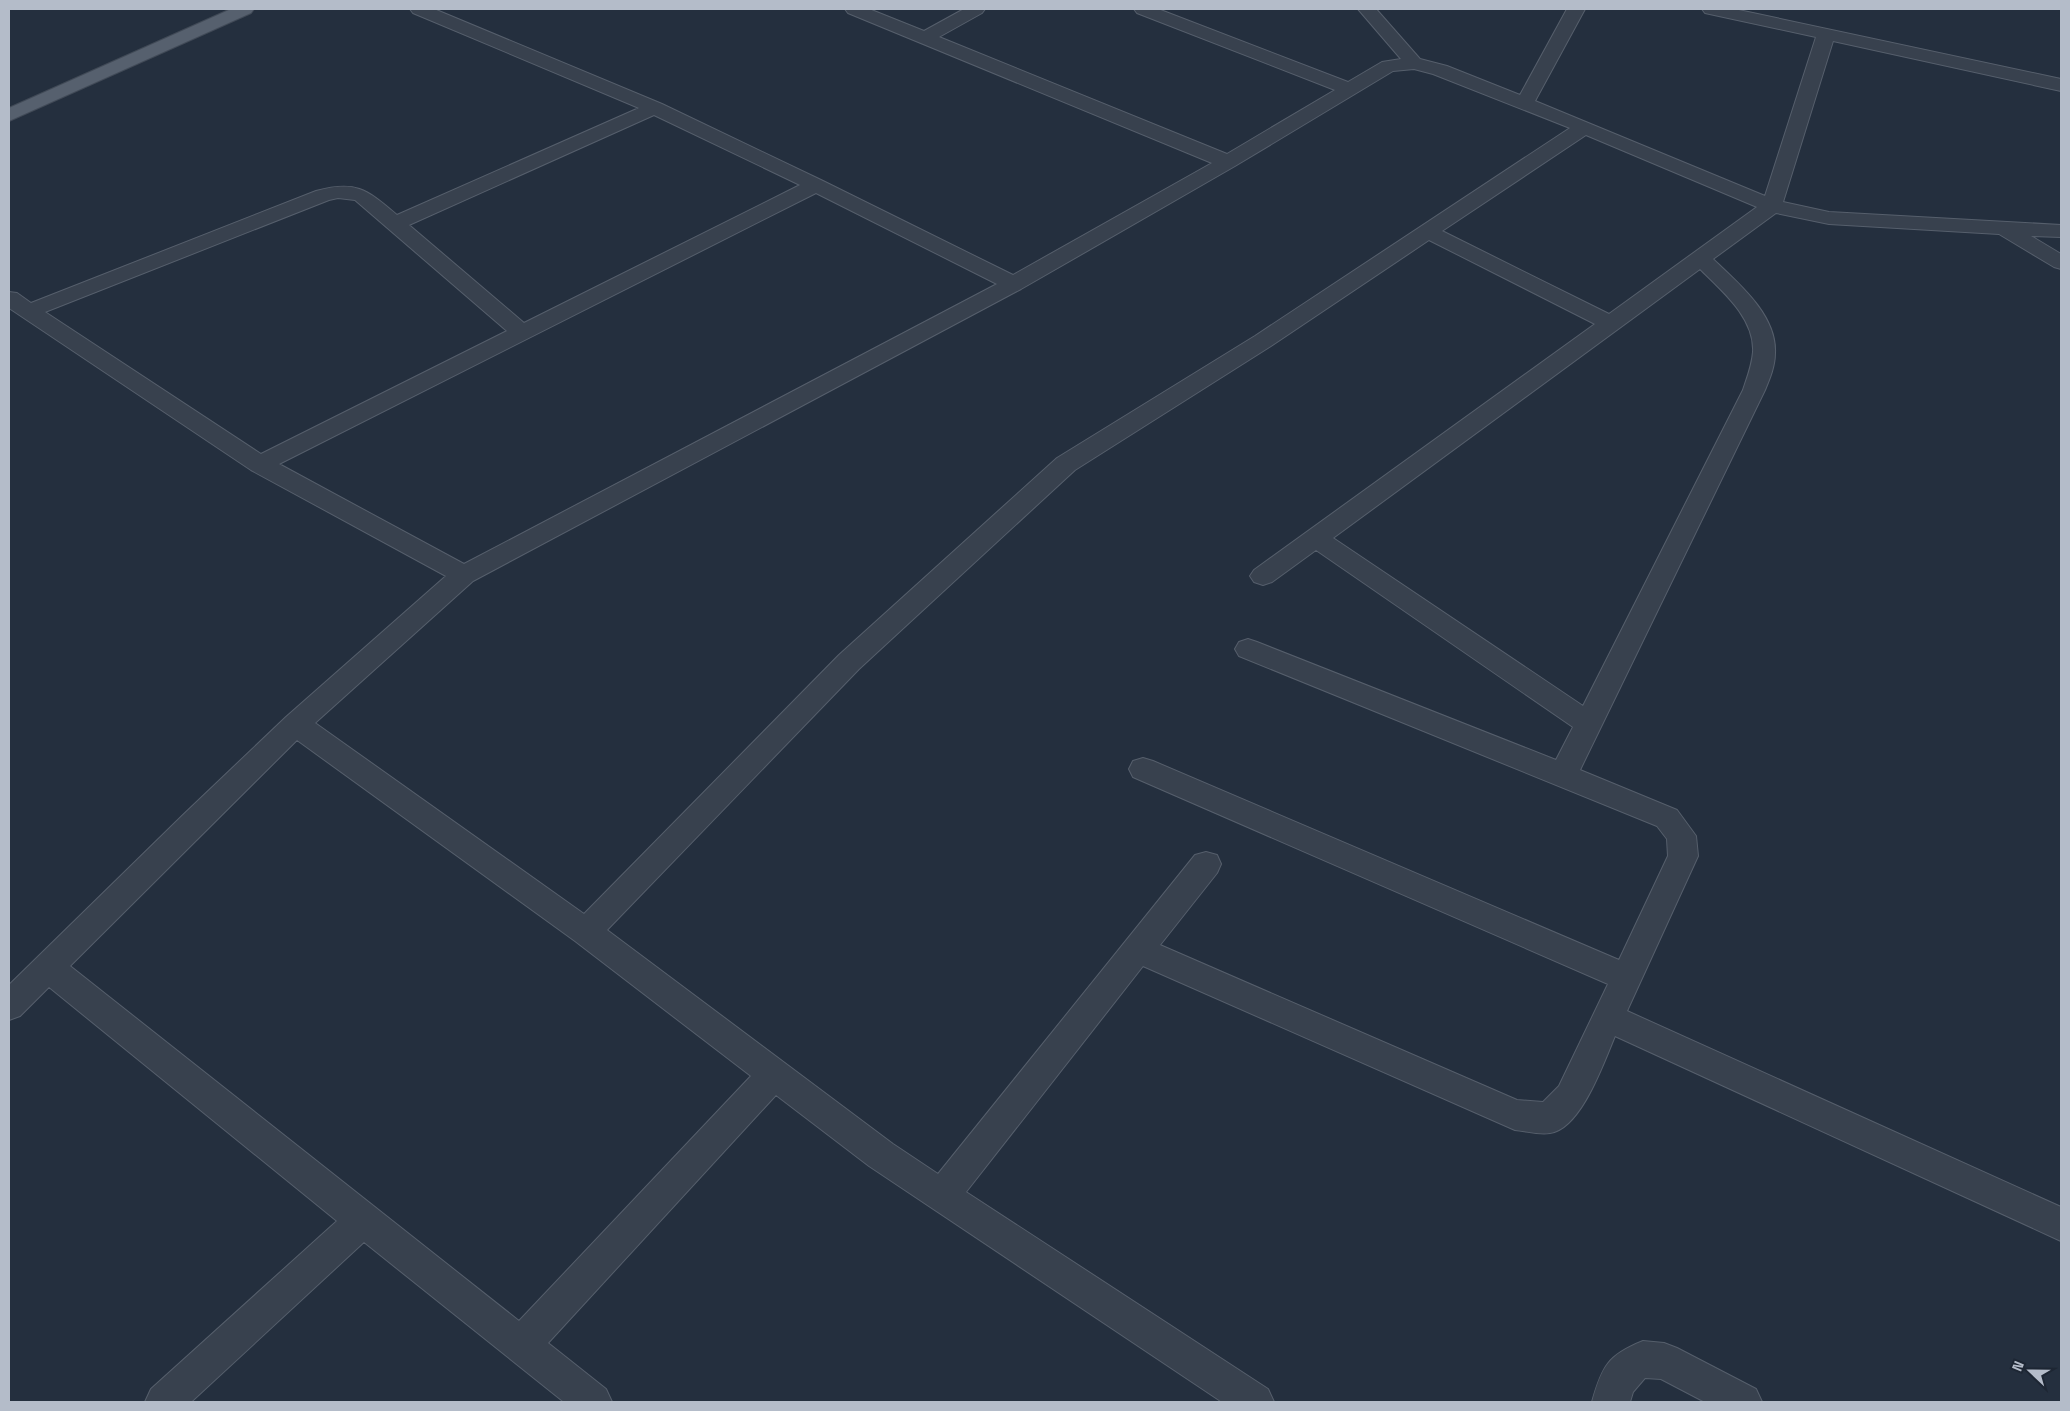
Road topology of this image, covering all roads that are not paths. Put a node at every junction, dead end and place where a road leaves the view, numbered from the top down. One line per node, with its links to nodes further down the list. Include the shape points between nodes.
1 (244, 9): 16 (main road)
2 (419, 9): 15 (street)
3 (854, 9): 10 (street)
4 (976, 9): 10 (street)
5 (1143, 9): 13 (street)
6 (1367, 9): 11 (street)
7 (1576, 9): 14 (street)
8 (1711, 9): 9 (street)
9 (1826, 34): 12 (street); 20 (street)
10 (925, 38): 18 (street)
11 (1414, 63): 13 (street, via 1388,66); 14 (street)
12 (2061, 85)
13 (1350, 89): 18 (street)
14 (1525, 103): 17 (street)
15 (654, 108): 19 (street); 21 (street)
16 (9, 115)
17 (1584, 126): 20 (street); 23 (street)
18 (1228, 162): 27 (street)
19 (816, 185): 27 (street); 31 (street)
20 (1772, 206): 22 (street, via 1829,218); 25 (street)
21 (395, 224): 29 (street, via 362,196 339,191); 31 (street)
22 (2003, 227): 24 (street); 26 (street)
23 (1427, 230): 30 (street); 42 (street, via 1263,341 1066,464 849,662)
24 (2061, 230)
25 (1700, 257): 30 (street); 37 (street, via 1753,314 1764,341 1762,366 1754,390)
26 (2061, 263)
27 (1014, 284): 34 (street)
28 (9, 298): 29 (street)
29 (29, 311): 32 (street)
30 (1610, 323): 33 (street)
31 (522, 333): 32 (street)
32 (260, 464): 34 (street)
33 (1316, 538): 35 (street); 37 (street)
34 (464, 575): 38 (street)
35 (1263, 576)
36 (1248, 650): 40 (street)
37 (1587, 723): 40 (street)
38 (296, 724): 42 (street); 44 (street)
39 (1143, 769): 45 (street)
40 (1563, 775): 45 (street, via 1667,818 1680,836 1683,856)
41 (1206, 864): 43 (street)
42 (586, 932): 48 (street)
43 (1137, 949): 47 (street, via 1515,1116 1550,1118 1572,1097); 49 (street)
44 (48, 967): 46 (street); 50 (street)
45 (1627, 978): 47 (street)
46 (9, 1006)
47 (1608, 1018): 51 (street)
48 (774, 1074): 49 (street); 52 (street)
49 (942, 1196): 55 (street)
50 (363, 1220): 52 (street); 53 (street)
51 (2061, 1224)
52 (522, 1344): 54 (street)
53 (164, 1402)
54 (593, 1402)
55 (1255, 1402)
56 (1611, 1402): 57 (street, via 1617,1382 1632,1364 1643,1359 1664,1361)
57 (1743, 1402)

